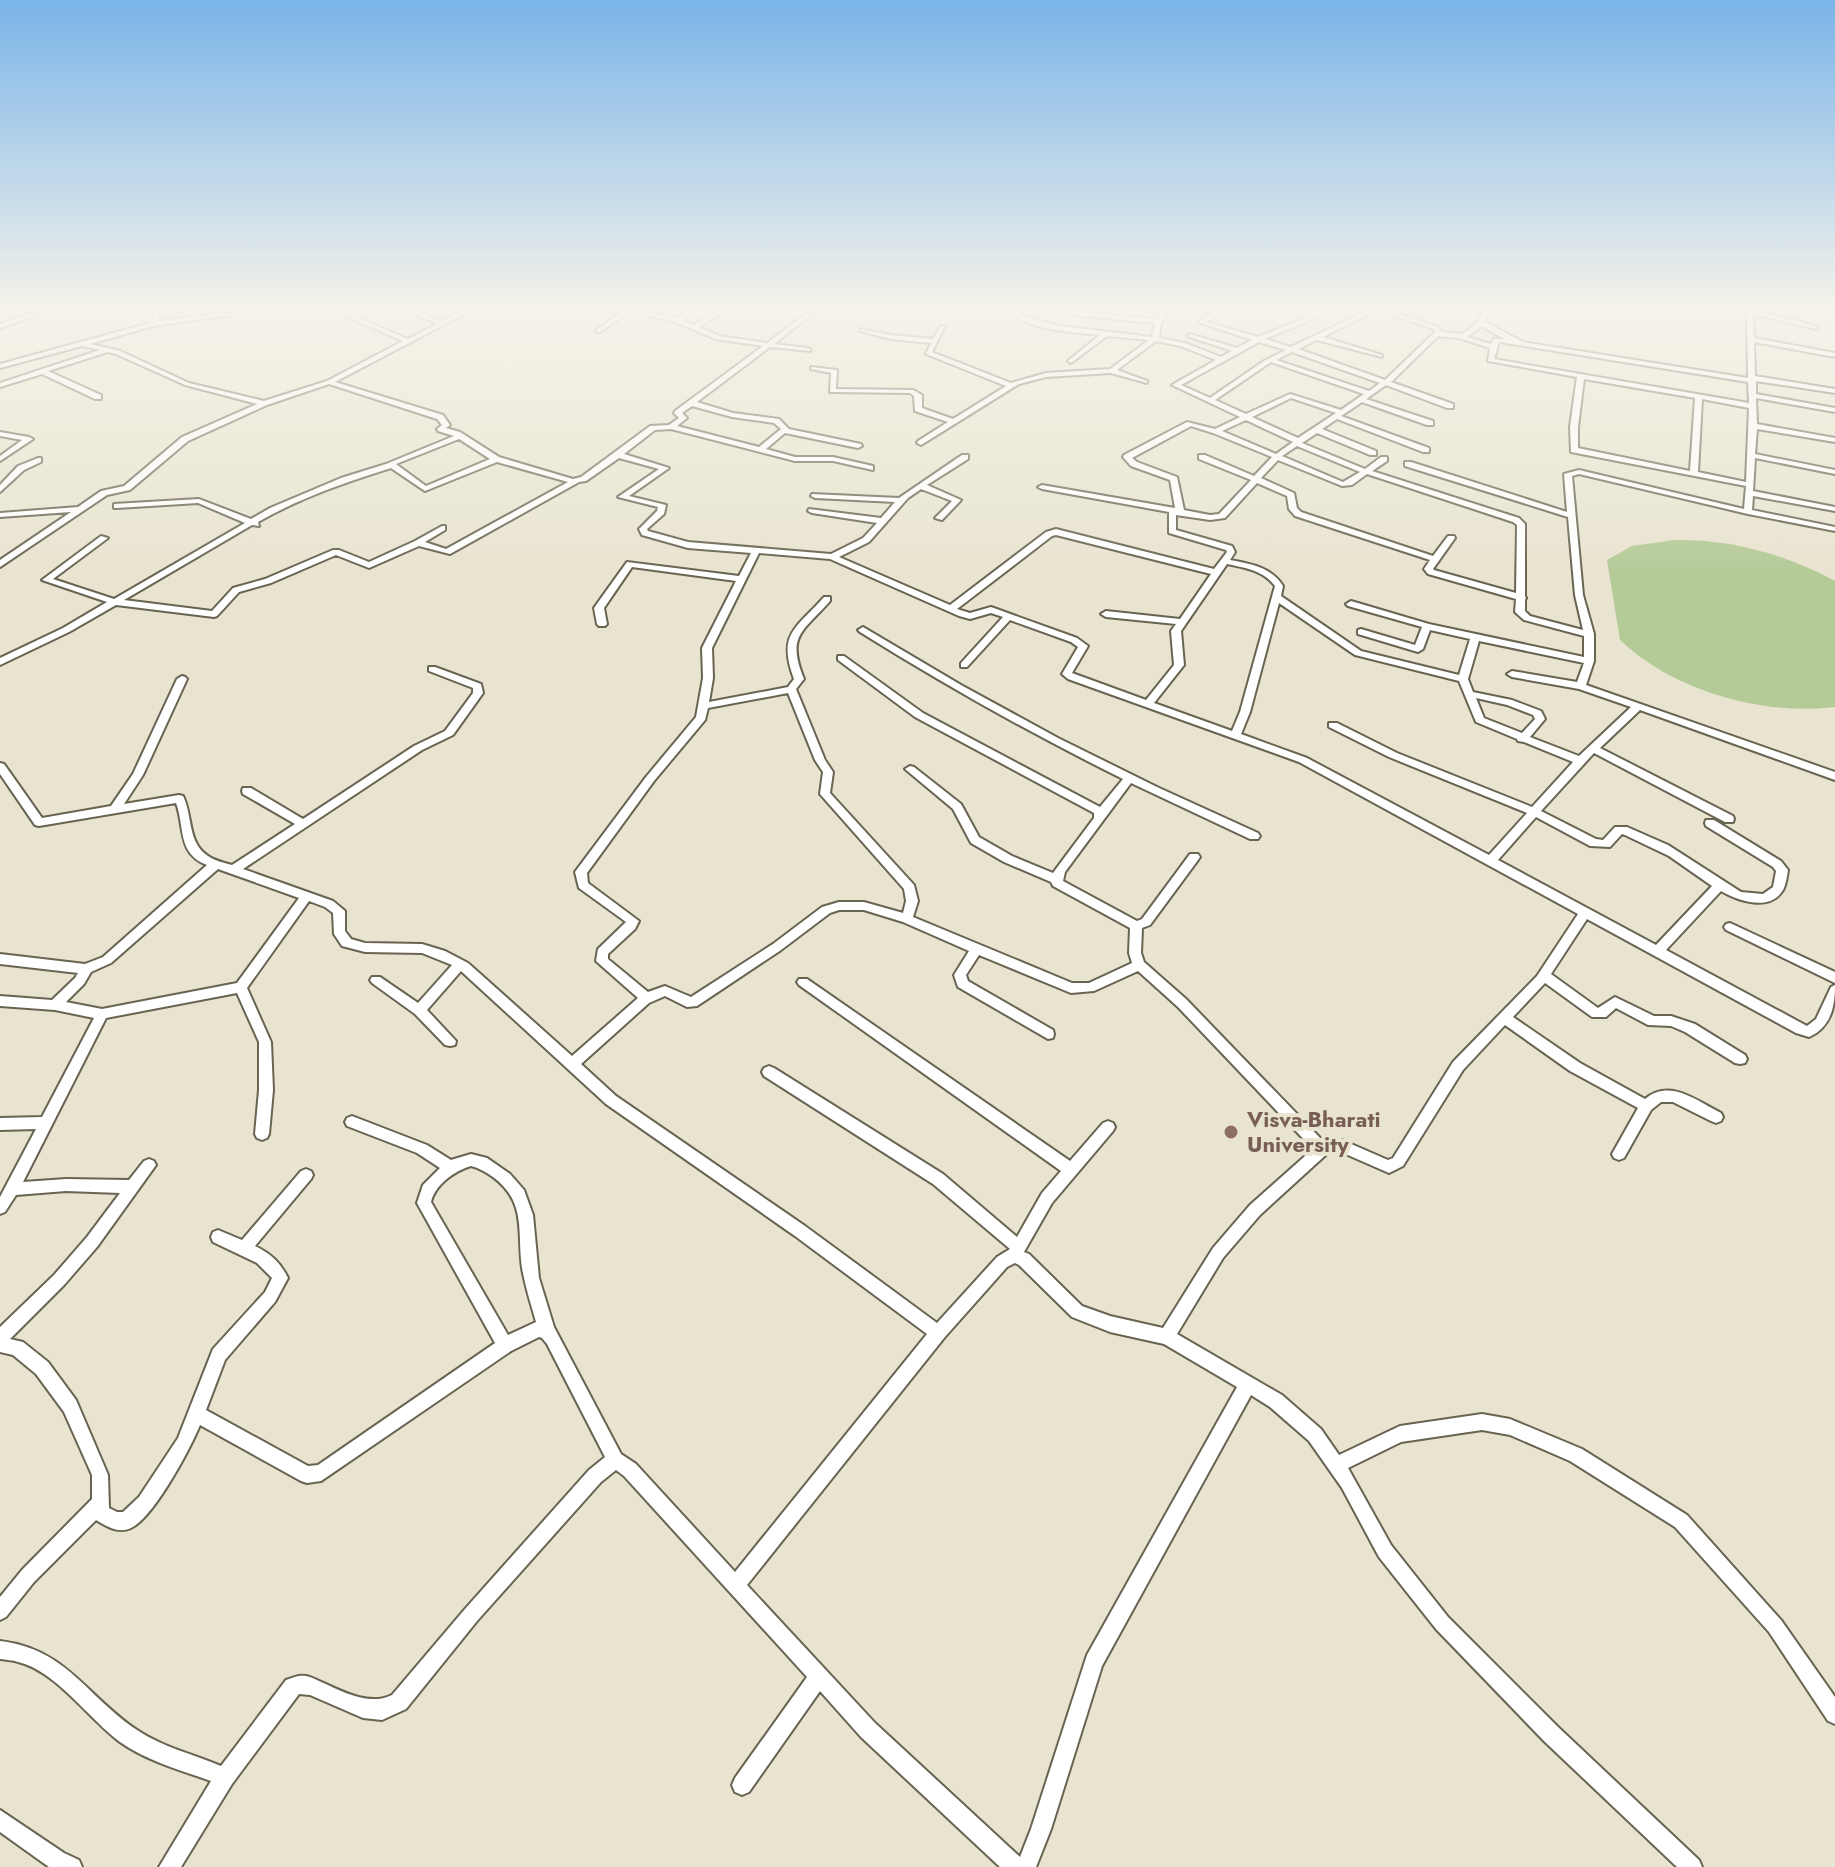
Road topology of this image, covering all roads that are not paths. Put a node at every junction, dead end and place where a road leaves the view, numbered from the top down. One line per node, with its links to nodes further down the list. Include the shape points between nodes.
1 (248, 399): 18 (street)
2 (276, 399): 18 (street)
3 (383, 399): 32 (street, via 440,417 446,425 441,429)
4 (696, 399): 19 (street)
5 (917, 399): 24 (street, via 918,409)
6 (989, 399): 24 (street)
7 (1206, 399): 17 (street)
8 (1213, 399): 17 (street)
9 (1283, 399): 23 (street)
10 (1298, 399): 22 (street)
11 (1360, 399): 22 (street); 25 (street)
12 (1430, 399): 20 (street)
13 (1578, 399): 54 (street, via 1574,450)
14 (1699, 399): 54 (street)
15 (1737, 399): 16 (street)
16 (1752, 400): 21 (street); 26 (street)
17 (1210, 401): 23 (street)
18 (264, 403): 64 (street, via 185,439 127,488 104,493)
19 (691, 403): 27 (street); 29 (street, via 776,421)
20 (1450, 406)
21 (1835, 410)
22 (1338, 414): 28 (street); 38 (street)
23 (1246, 417): 30 (street); 34 (street)
24 (954, 422): 35 (street)
25 (1430, 423)
26 (1753, 426): 33 (street); 41 (street)
27 (671, 427): 37 (street); 40 (street, via 653,428)
28 (1315, 429): 34 (street); 39 (street)
29 (784, 430): 36 (street); 37 (street)
30 (1216, 431): 44 (street); 67 (street, via 1190,424 1127,457 1174,479)
31 (0, 434): 45 (street, via 29,439)
32 (460, 436): 46 (street); 50 (street)
33 (1835, 440)
34 (1297, 442): 44 (street); 52 (street)
35 (921, 443)
36 (858, 446)
37 (760, 450): 51 (street)
38 (1426, 450)
39 (1373, 453)
40 (618, 455): 56 (street); 79 (street, via 665,468 622,497 664,507 645,533 688,545)
41 (1751, 455): 53 (street); 59 (street)
42 (965, 457): 57 (street)
43 (1202, 457): 55 (street)
44 (1276, 457): 52 (street, via 1342,484); 55 (street)
45 (0, 459)
46 (496, 459): 50 (street, via 425,489); 56 (street)
47 (1384, 459): 52 (street)
48 (38, 460): 60 (street, via 21,468)
49 (1408, 464): 70 (street)
50 (392, 465): 73 (street, via 344,480)
51 (870, 468)
52 (1364, 471): 87 (street, via 1521,524)
53 (1835, 472)
54 (1694, 474): 59 (street)
55 (1256, 476): 67 (street, via 1219,518); 81 (street, via 1291,495 1298,514)
56 (577, 480): 78 (street, via 447,552)
57 (921, 486): 62 (street); 71 (street, via 957,500)
58 (1042, 487): 67 (street)
59 (1750, 489): 65 (street); 68 (street)
60 (0, 490)
61 (815, 496): 62 (street)
62 (901, 500): 72 (street)
63 (117, 506): 73 (street, via 199,501)
64 (79, 509): 69 (street); 82 (street)
65 (1835, 509)
66 (812, 511): 72 (street)
67 (1178, 511): 83 (street, via 1171,515 1172,531 1229,548)
68 (1748, 512): 70 (street, via 1572,472); 75 (street)
69 (0, 515)
70 (1570, 515): 99 (street)
71 (939, 518)
72 (884, 521): 80 (street, via 866,540)
73 (254, 523): 89 (street)
74 (442, 528): 78 (street)
75 (1835, 529)
76 (104, 538): 89 (street, via 46,580)
77 (1451, 538): 81 (street)
78 (418, 543): 89 (street, via 369,565 336,552 236,590 214,614)
79 (756, 551): 80 (street); 85 (street)
80 (832, 557): 91 (street)
81 (1434, 559): 87 (street, via 1428,569 1436,574)
82 (3, 560)
83 (1223, 561): 84 (street); 86 (street, via 1266,572 1279,586)
84 (1214, 572): 91 (street, via 1056,532); 94 (street)
85 (740, 579): 95 (street, via 630,564 599,608); 113 (street, via 707,648)
86 (1277, 597): 108 (street, via 1358,653); 116 (street)
87 (1522, 598): 99 (street, via 1524,616)
88 (827, 599): 110 (street, via 791,639 788,654 799,679)
89 (115, 602): 103 (street)
90 (1351, 604): 96 (street)
91 (952, 608): 93 (street, via 970,616 991,610)
92 (1106, 614): 94 (street)
93 (1009, 616): 104 (street); 112 (street, via 1083,646 1067,674 1071,677)
94 (1180, 622): 112 (street, via 1179,665)
95 (602, 624)
96 (1427, 626): 98 (street, via 1418,649); 100 (street)
97 (863, 630): 123 (street, via 936,676)
98 (1361, 632)
99 (1589, 634): 102 (street)
100 (1475, 637): 102 (street); 108 (street)
101 (841, 658): 127 (street, via 919,715)
102 (1589, 661): 109 (street)
103 (0, 662)
104 (964, 665)
105 (432, 669): 130 (street, via 478,686 449,733)
106 (1512, 674): 109 (street)
107 (182, 679): 125 (street, via 138,775)
108 (1463, 679): 111 (street)
109 (1581, 686): 114 (street)
110 (791, 689): 113 (street); 140 (street, via 828,772 825,794 910,888)
111 (1469, 694): 117 (street, via 1480,720); 117 (street, via 1537,713 1540,719)
112 (1148, 704): 116 (street)
113 (704, 706): 155 (street, via 701,718 581,872 589,891 633,921 602,952 602,961)
114 (1638, 706): 118 (street); 122 (street)
115 (1333, 725): 126 (street)
116 (1236, 734): 133 (street, via 1341,779)
117 (1522, 739): 119 (street)
118 (1594, 749): 119 (street); 128 (street)
119 (1580, 761): 126 (street)
120 (0, 766): 125 (street, via 39,822)
121 (910, 769): 136 (street, via 957,807 975,840)
122 (1835, 776)
123 (1128, 779): 127 (street); 131 (street)
124 (247, 791): 130 (street)
125 (115, 809): 134 (street, via 179,799 192,850)
126 (1534, 812): 133 (street); 137 (street, via 1601,845 1619,830 1634,834 1691,865)
127 (1100, 814): 136 (street)
128 (1729, 819)
129 (1710, 823): 137 (street, via 1782,870 1778,889 1766,898 1748,898)
130 (304, 824): 135 (street)
131 (1254, 836)
132 (1194, 857): 141 (street, via 1152,914)
133 (1491, 860): 139 (street)
134 (215, 865): 135 (street); 148 (street, via 125,946)
135 (234, 870): 138 (street)
136 (1056, 879): 141 (street)
137 (1718, 887): 144 (street)
138 (307, 895): 146 (street, via 339,911 343,940 375,948 418,948); 153 (street)
139 (1585, 912): 144 (street); 149 (street)
140 (907, 919): 143 (street); 155 (street, via 864,906 826,910 693,1002 665,991)
141 (1136, 926): 147 (street)
142 (1730, 927): 150 (street)
143 (976, 950): 147 (street, via 1082,990); 161 (street, via 960,975 962,984)
144 (1658, 951): 154 (street, via 1809,1032 1821,1022)
145 (0, 959): 148 (street)
146 (460, 964): 158 (street); 164 (street)
147 (1139, 965): 173 (street)
148 (86, 969): 157 (street)
149 (1544, 975): 160 (street); 163 (street, via 1596,1013 1615,1002 1653,1021 1690,1028)
150 (1835, 978)
151 (376, 980): 158 (street)
152 (803, 982): 177 (street)
153 (241, 987): 159 (street); 172 (street, via 265,1042)
154 (1835, 990)
155 (645, 999): 164 (street)
156 (0, 1001): 157 (street)
157 (55, 1005): 159 (street)
158 (419, 1010): 162 (street)
159 (102, 1014): 169 (street)
160 (1503, 1017): 166 (street, via 1575,1067); 173 (street, via 1458,1066 1398,1162 1380,1165 1331,1144)
161 (1048, 1034)
162 (450, 1041)
163 (1740, 1059)
164 (573, 1063): 186 (street, via 611,1100)
165 (769, 1072): 184 (street, via 938,1179)
166 (1646, 1106): 167 (street, via 1665,1094); 174 (street)
167 (1716, 1117)
168 (352, 1122): 176 (street, via 422,1149)
169 (46, 1123): 170 (street); 180 (street)
170 (0, 1124)
171 (1108, 1127): 177 (street)
172 (262, 1134)
173 (1323, 1150): 187 (street, via 1255,1210 1218,1253)
174 (1619, 1154)
175 (149, 1165): 179 (street)
176 (451, 1168): 185 (street, via 480,1162 512,1183 520,1196 530,1270); 189 (street, via 425,1193 424,1203)
177 (1070, 1169): 184 (street)
178 (306, 1175): 183 (street)
179 (132, 1187): 180 (street); 188 (street, via 59,1280)
180 (12, 1189): 181 (street)
181 (0, 1207)
182 (218, 1237): 183 (street)
183 (243, 1250): 191 (street, via 278,1271 280,1278 219,1355)
184 (1016, 1252): 186 (street); 187 (street, via 1077,1312)
185 (547, 1331): 189 (street, via 538,1329); 192 (street)
186 (938, 1333): 195 (street)
187 (1167, 1337): 190 (street)
188 (0, 1341): 194 (street, via 42,1368 70,1406 100,1475)
189 (505, 1345): 191 (street, via 321,1473 307,1475)
190 (1248, 1384): 193 (street, via 1315,1435); 206 (street, via 1094,1662)
191 (197, 1414): 194 (street, via 184,1444 132,1518 104,1518)
192 (615, 1460): 195 (street); 200 (street, via 595,1476 399,1702 382,1710 363,1708 310,1686 293,1687)
193 (1336, 1465): 199 (street, via 1400,1434 1482,1422 1510,1427 1576,1455 1681,1521 1775,1626); 207 (street, via 1385,1551 1442,1623)
194 (102, 1501): 196 (street)
195 (735, 1586): 198 (street)
196 (0, 1611)
197 (0, 1650): 200 (street, via 12,1649 47,1666 141,1745)
198 (818, 1678): 201 (street); 205 (street)
199 (1835, 1714)
200 (225, 1777): 204 (street)
201 (742, 1785)
202 (0, 1820): 203 (street)
203 (72, 1867)
204 (169, 1867)
205 (1015, 1867)
206 (1026, 1867)
207 (1692, 1867)

